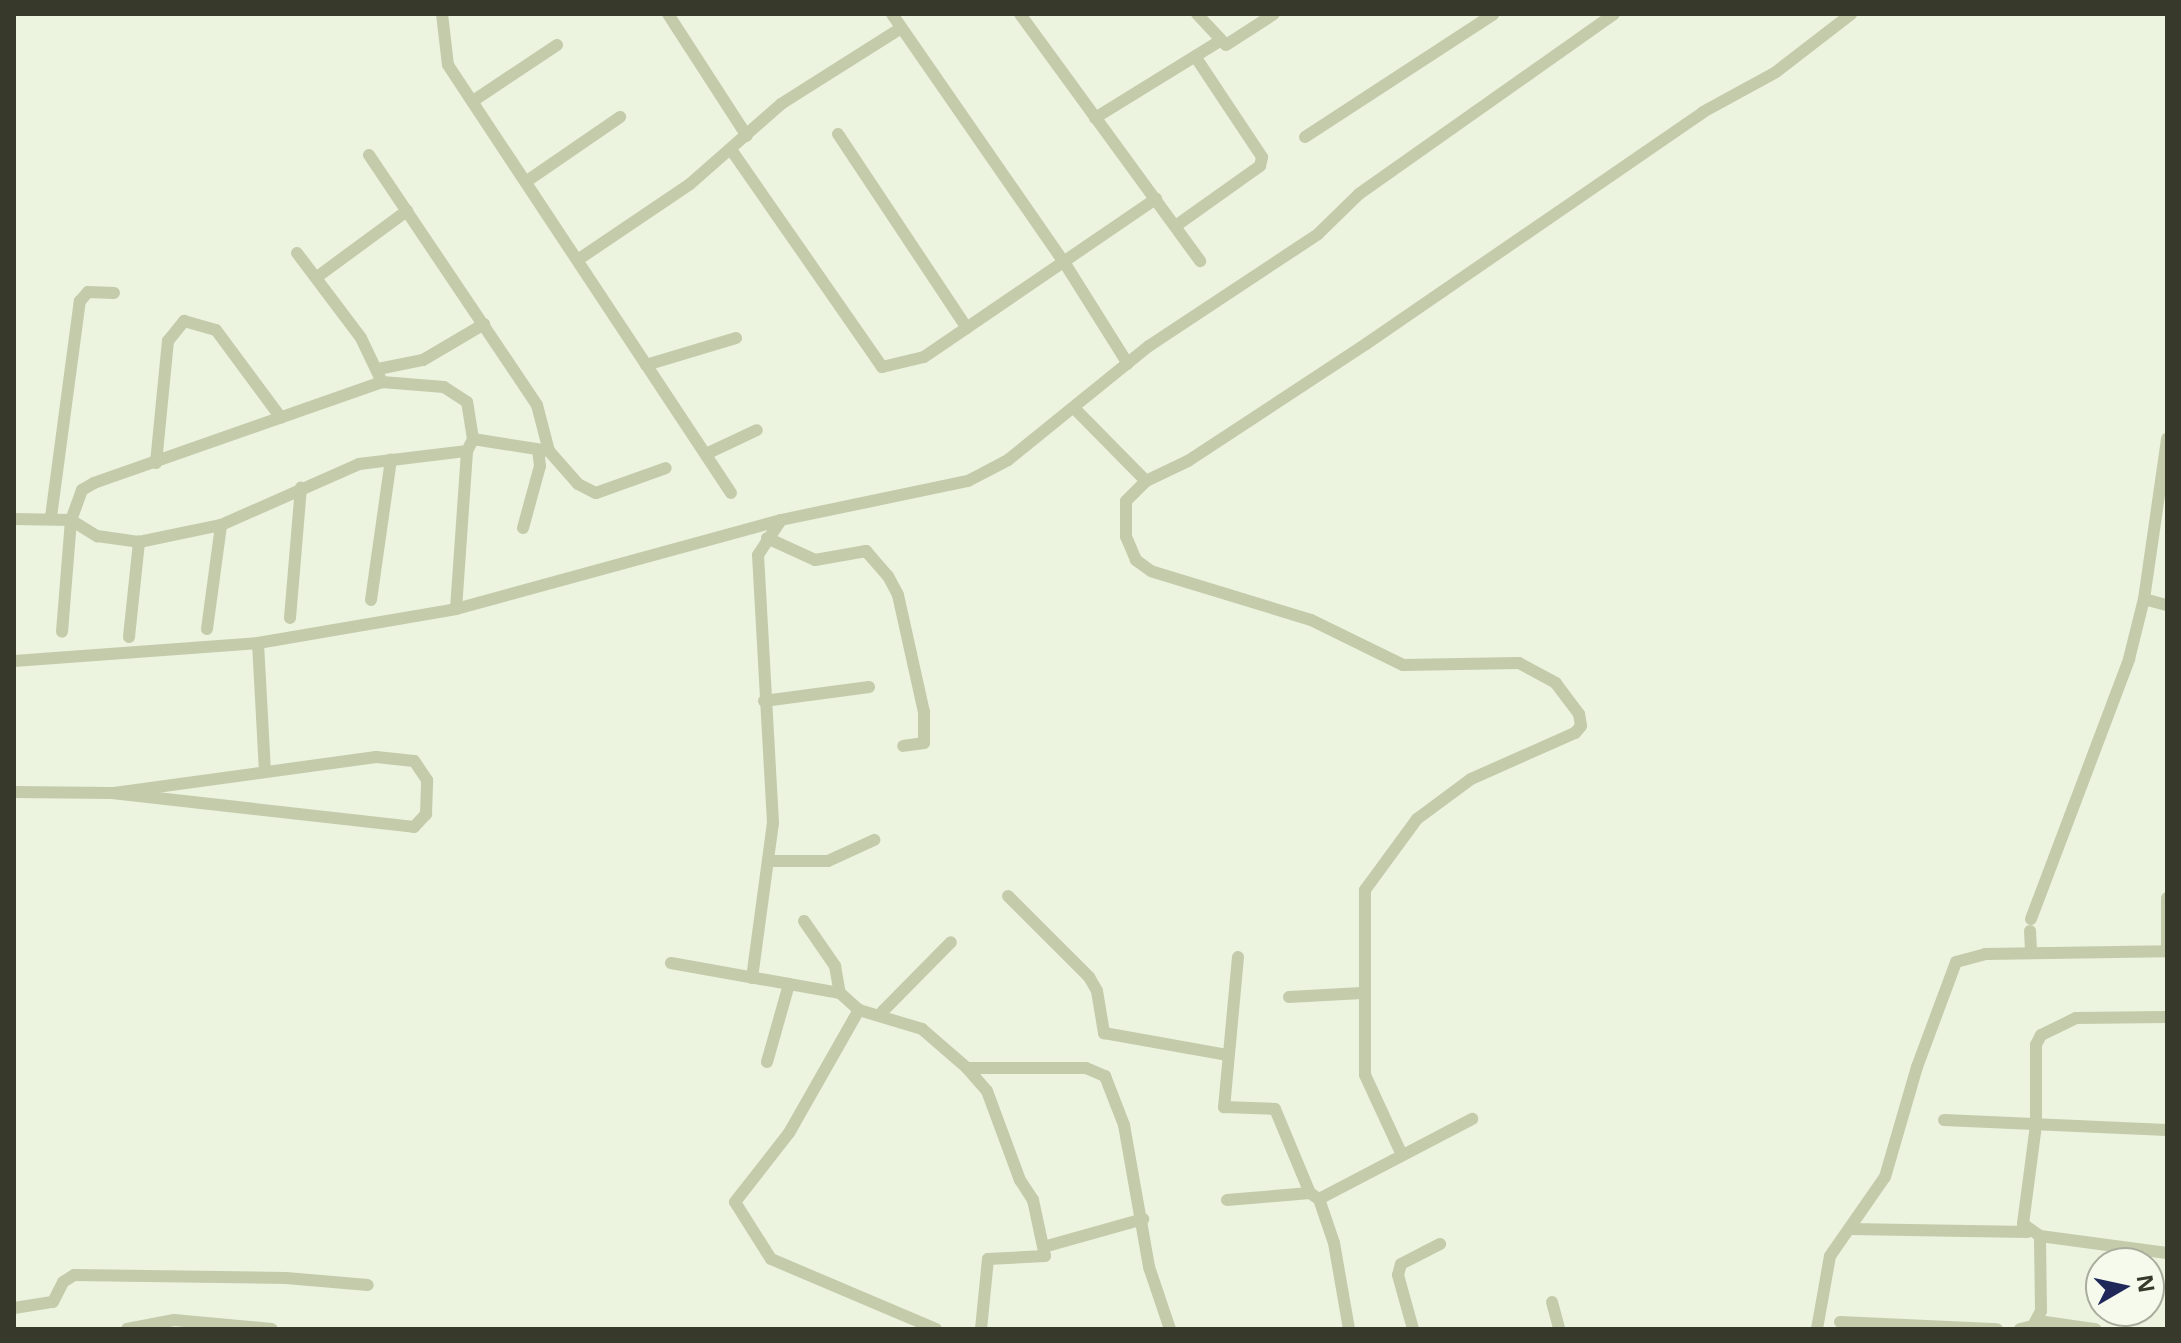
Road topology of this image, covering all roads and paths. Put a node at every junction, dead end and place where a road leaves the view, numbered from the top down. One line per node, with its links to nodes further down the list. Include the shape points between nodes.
1 (442, 14): 14 (street, via 448,65)
2 (668, 14): 18 (street)
3 (892, 14): 10 (street)
4 (1197, 14): 11 (street)
5 (1274, 14): 11 (street, via 1226,45)
6 (1494, 14): 19 (street)
7 (1614, 14): 35 (street, via 1359,194 1318,234)
8 (1851, 14): 49 (street, via 1776,72 1703,112 1366,344 1188,461)
9 (1023, 15): 16 (street)
10 (901, 28): 18 (street, via 781,104); 29 (street)
11 (1218, 42): 13 (street)
12 (557, 45): 14 (street)
13 (1197, 59): 16 (street); 25 (street, via 1262,157 1260,166)
14 (473, 101): 22 (street)
15 (620, 117): 22 (street)
16 (1095, 118): 23 (street)
17 (838, 134): 33 (street)
18 (747, 136): 20 (street)
19 (1305, 137)
20 (732, 151): 27 (street); 33 (street, via 882,367 924,357)
21 (369, 155): 24 (street)
22 (527, 181): 27 (street)
23 (1156, 199): 25 (street); 29 (street)
24 (407, 211): 30 (street); 32 (street)
25 (1177, 225): 28 (street)
26 (297, 253): 30 (street)
27 (579, 259): 36 (street)
28 (1200, 261)
29 (1064, 262): 33 (street); 35 (street)
30 (317, 277): 37 (street)
31 (114, 293): 52 (street, via 88,292 80,301)
32 (484, 324): 37 (street, via 423,360); 44 (street, via 537,405)
33 (967, 328)
34 (736, 338): 36 (street)
35 (1128, 364): 39 (street)
36 (646, 365): 45 (street)
37 (378, 369): 38 (street)
38 (382, 382): 40 (street); 43 (street, via 457,392 467,402)
39 (1076, 410): 49 (street); 55 (street, via 1008,460 968,481)
40 (281, 418): 47 (street); 47 (street, via 216,330 184,321 168,341)
41 (757, 430): 45 (street)
42 (2167, 439): 60 (street)
43 (470, 445): 44 (street); 46 (street); 63 (street)
44 (543, 450): 48 (street, via 578,484 596,493); 57 (street)
45 (706, 454): 51 (street)
46 (391, 459): 50 (street, via 359,464); 61 (street)
47 (156, 463): 54 (street, via 82,490)
48 (666, 468)
49 (1146, 481): 89 (street, via 1126,501 1122,518 1136,560 1151,571 1311,620 1403,665 1519,663 1556,683 1579,714 1581,726 1575,733 1471,779 1400,837 1365,890)
50 (301, 487): 56 (street); 64 (street)
51 (731, 493)
52 (51, 517): 53 (street); 54 (street)
53 (14, 519)
54 (71, 520): 59 (street, via 97,536); 66 (street)
55 (781, 520): 58 (street); 63 (street)
56 (221, 525): 59 (street); 65 (street)
57 (523, 528)
58 (767, 538): 71 (street, via 758,566); 72 (street, via 815,560 866,551 888,576 902,610 924,712 924,743)
59 (139, 542): 67 (street)
60 (2144, 599): 62 (street); 83 (street, via 2084,787 2030,925)
61 (371, 600)
62 (2167, 605)
63 (456, 609): 68 (street)
64 (290, 618)
65 (207, 629)
66 (62, 632)
67 (129, 637)
68 (258, 643): 69 (street); 73 (street)
69 (14, 661)
70 (869, 687): 71 (street)
71 (764, 701): 77 (street)
72 (903, 746)
73 (265, 771): 75 (street); 75 (street, via 405,758 422,768 427,780 426,814 414,827 400,827)
74 (14, 792): 75 (street)
75 (112, 793)
76 (874, 840): 77 (street, via 828,861)
77 (771, 861): 86 (street)
78 (1008, 896): 94 (street, via 1089,977 1104,1033)
79 (2167, 898): 82 (street)
80 (804, 921): 88 (street, via 835,966)
81 (951, 942): 92 (street)
82 (2167, 949): 83 (street)
83 (2031, 952): 105 (street, via 1970,956 1951,967 1885,1177)
84 (1238, 957): 94 (street)
85 (671, 963): 86 (street)
86 (752, 978): 87 (street)
87 (789, 984): 88 (street); 95 (street)
88 (840, 993): 91 (street)
89 (1362, 993): 90 (street); 101 (street, via 1365,1075)
90 (1289, 997)
91 (859, 1010): 92 (street); 117 (street, via 789,1133 735,1202 771,1259)
92 (882, 1012): 96 (street, via 922,1029)
93 (2167, 1017): 99 (street, via 2076,1018 2046,1031 2036,1045)
94 (1228, 1055): 102 (street, via 1224,1107 1275,1109)
95 (767, 1062)
96 (967, 1068): 104 (street, via 1086,1068 1105,1076 1124,1125); 108 (street, via 987,1091)
97 (1472, 1119): 101 (street)
98 (1944, 1120): 99 (street)
99 (2036, 1125): 100 (street); 106 (street, via 2023,1224)
100 (2167, 1130)
101 (1402, 1155): 102 (street)
102 (1314, 1196): 103 (street); 120 (street, via 1334,1243)
103 (1227, 1200)
104 (1143, 1219): 108 (street); 119 (street, via 1149,1267)
105 (1850, 1229): 106 (street); 123 (street, via 1830,1256)
106 (2034, 1234): 109 (street); 114 (street)
107 (1440, 1244): 121 (street, via 1401,1264 1398,1275)
108 (1047, 1246): 118 (street, via 1040,1260 988,1259)
109 (2167, 1253)
110 (368, 1285): 112 (street, via 275,1277 74,1275 63,1282 53,1302)
111 (1552, 1302): 122 (street)
112 (14, 1308)
113 (1840, 1322): 124 (street)
114 (2031, 1326): 125 (street)
115 (127, 1329): 116 (street, via 174,1320)
116 (272, 1329)
117 (936, 1329)
118 (981, 1329)
119 (1170, 1329)
120 (1349, 1329)
121 (1413, 1329)
122 (1559, 1329)
123 (1817, 1329)
124 (1997, 1329)
125 (2095, 1329)

